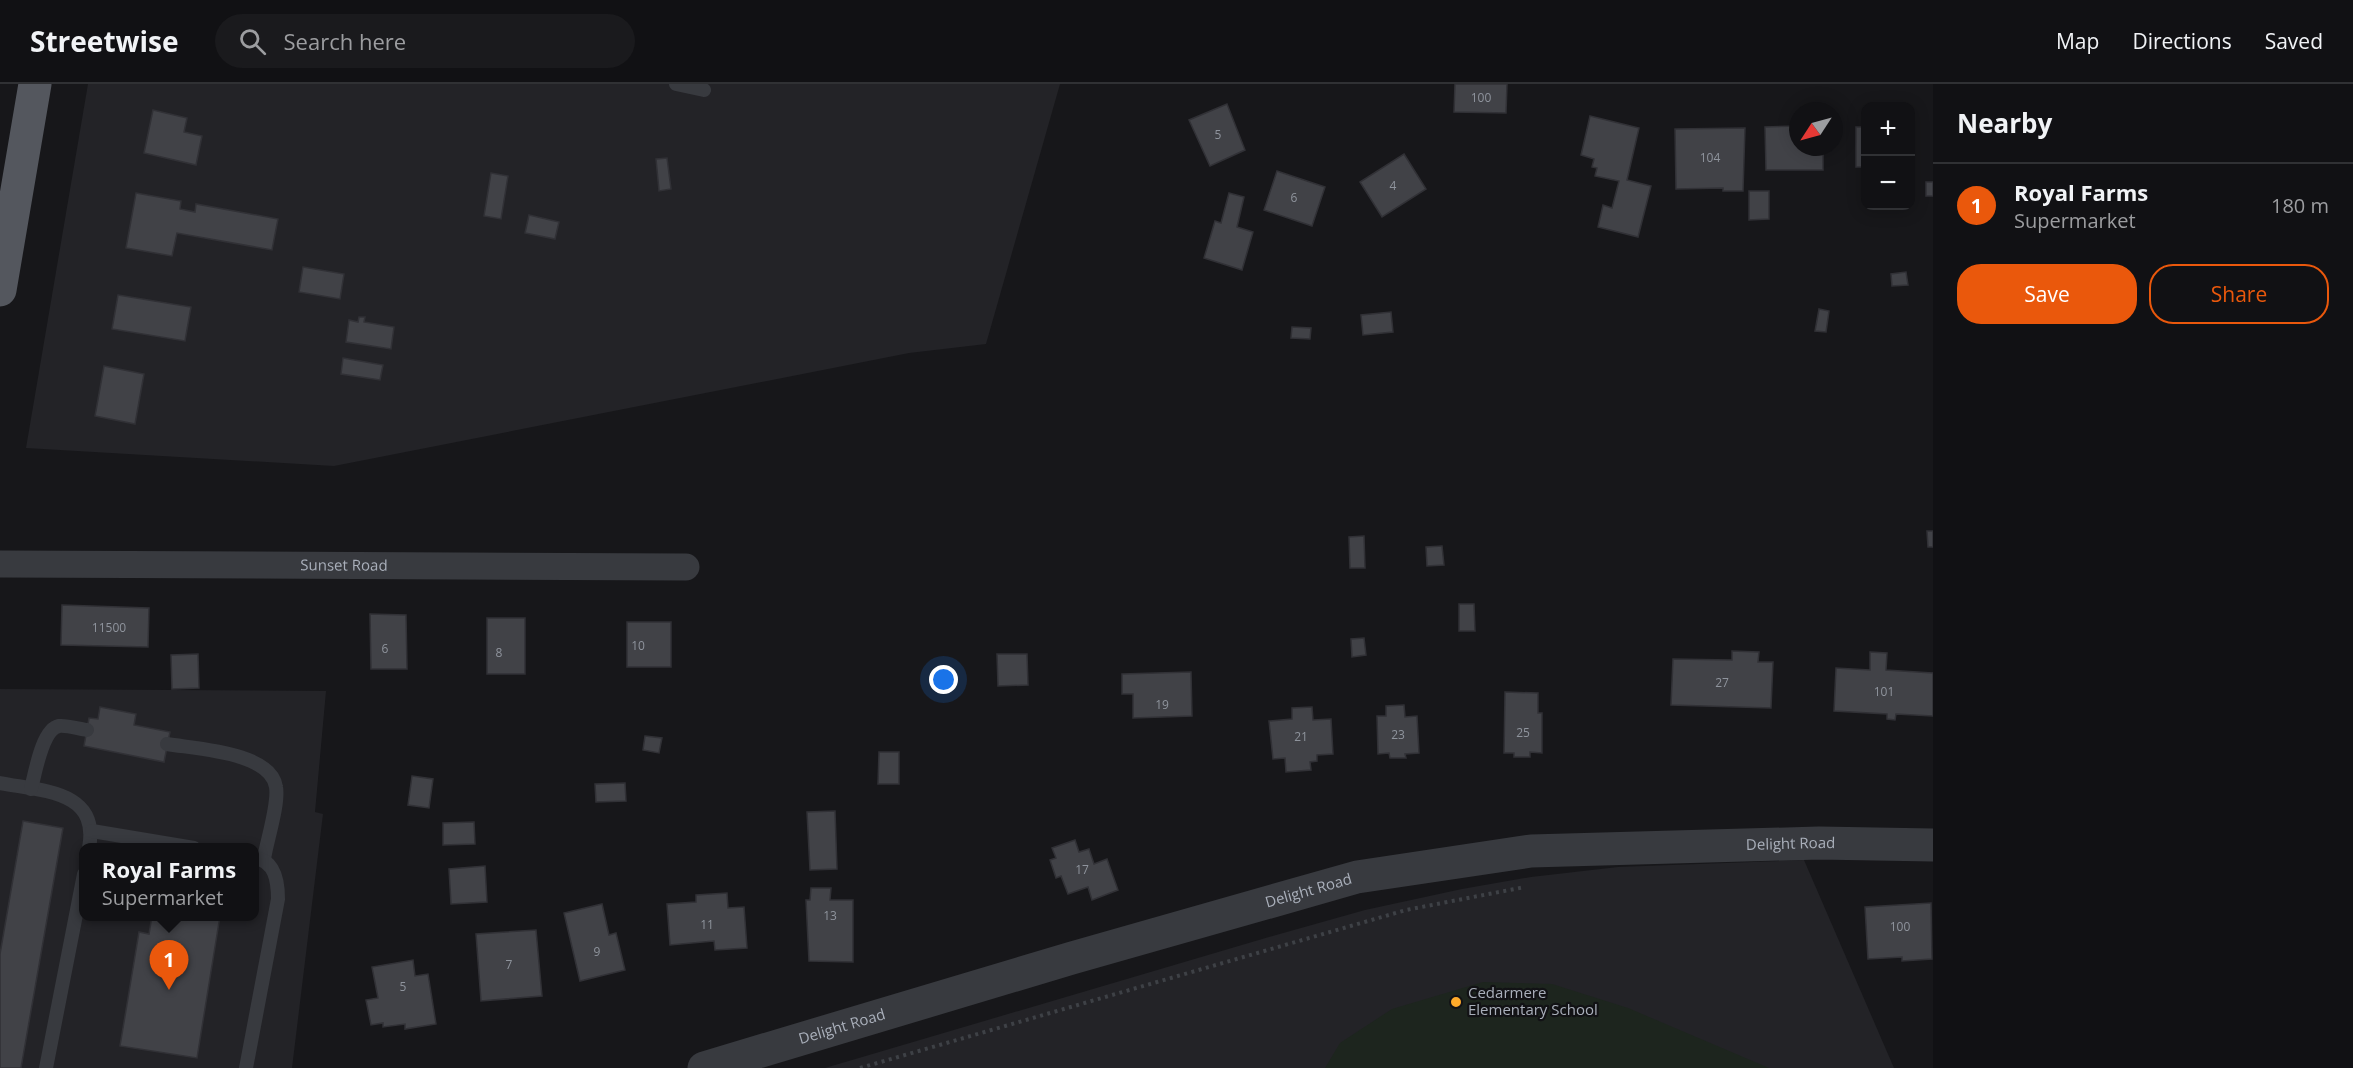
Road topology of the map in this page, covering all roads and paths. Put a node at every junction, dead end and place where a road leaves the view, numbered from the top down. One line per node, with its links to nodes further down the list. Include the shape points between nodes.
1 (35, 84): 4 (main road)
2 (676, 84): 3 (lane)
3 (704, 90)
4 (0, 290)
5 (0, 564): 6 (street, Sunset Road)
6 (686, 567)
7 (87, 730): 10 (lane, via 59,726 51,730)
8 (167, 744): 15 (lane, via 255,760 273,774 277,789)
9 (0, 783): 10 (lane)
10 (31, 789): 11 (lane, via 61,794 75,802 86,812)
11 (92, 831): 12 (lane); 13 (lane)
12 (89, 843)
13 (164, 843)
14 (1933, 845): 20 (street, Delight Road, via 1807,843 1531,851 1358,877)
15 (259, 858): 19 (lane, via 273,869 278,898)
16 (1527, 887): 21 (path, via 1394,913)
17 (79, 900): 18 (lane)
18 (46, 1068)
19 (246, 1068)
20 (704, 1068)
21 (860, 1068)

